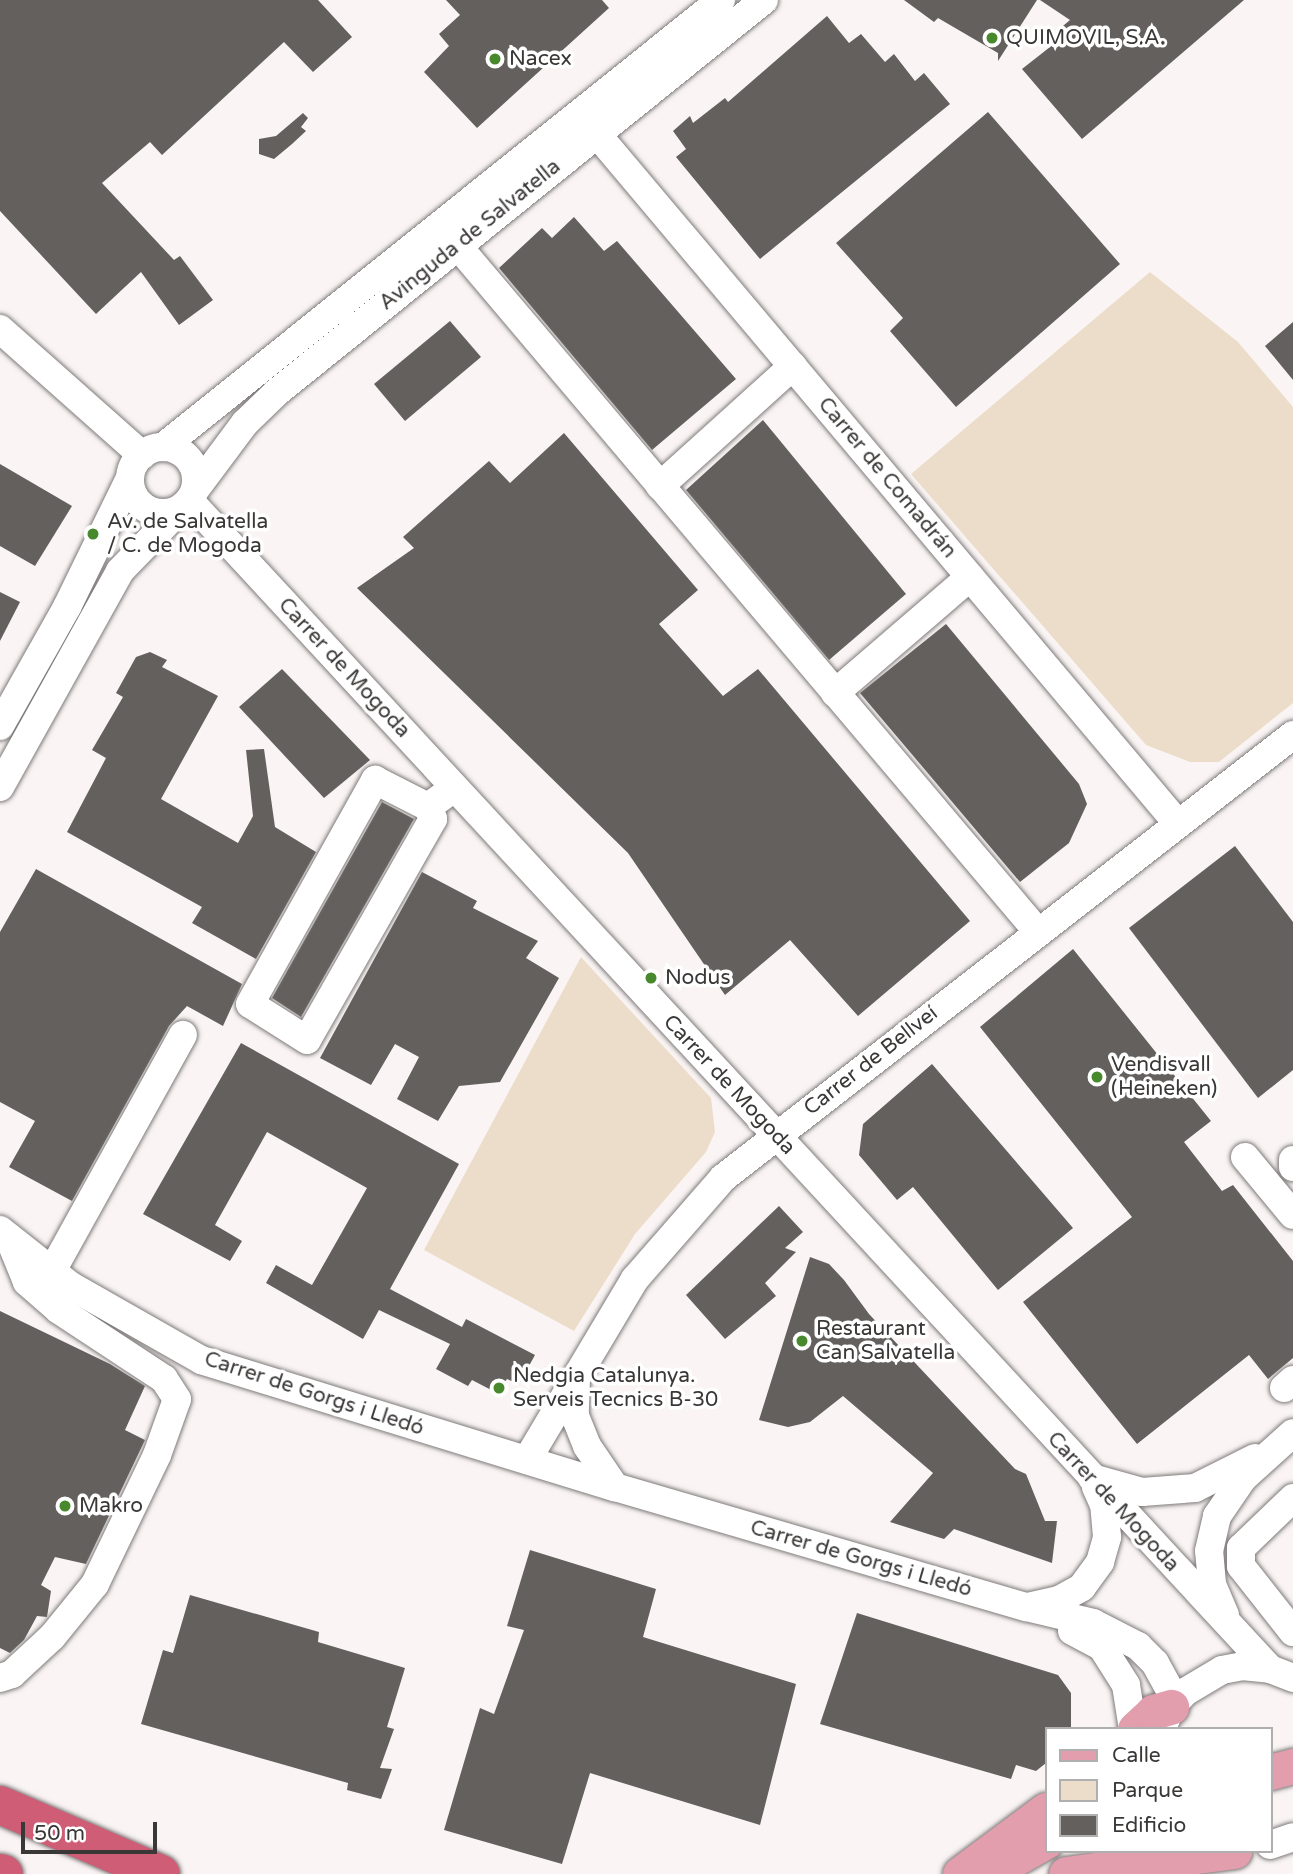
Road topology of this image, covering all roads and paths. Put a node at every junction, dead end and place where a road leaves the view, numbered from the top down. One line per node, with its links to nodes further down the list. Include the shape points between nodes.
1 (720, 0): 7 (street, Avinguda de Salvatella)
2 (764, 0): 3 (street, Avinguda de Salvatella)
3 (596, 133): 4 (street, Avinguda de Salvatella); 6 (street, Carrer de Comadrán)
4 (457, 245): 8 (street); 9 (street, Avinguda de Salvatella, via 277,392 245,424)
5 (0, 329): 7 (street)
6 (793, 366): 8 (street); 10 (street, Carrer de Comadrán)
7 (145, 460): 9 (street, via 187,457 196,477); 9 (street, via 132,489 146,508 161,513); 12 (street, Avinguda de Salvatella)
8 (660, 486): 11 (street)
9 (189, 499): 14 (street, Avinguda de Salvatella, via 120,571); 15 (street, Carrer de Mogoda)
10 (970, 577): 11 (street); 17 (street, Carrer de Comadrán)
11 (835, 693): 18 (street)
12 (0, 726)
13 (1293, 735): 17 (street, Carrer de Bellveí)
14 (0, 787)
15 (454, 788): 16 (street); 20 (street, Carrer de Mogoda)
16 (428, 807): 16 (street, via 375,780 250,1004 307,1040 433,820)
17 (1178, 824): 18 (street, Carrer de Bellveí)
18 (1038, 932): 20 (street, Carrer de Bellveí)
19 (183, 1035): 26 (street)
20 (775, 1135): 27 (street, Carrer de Bellveí, via 723,1178 635,1279); 30 (street, Carrer de Mogoda)
21 (1245, 1157): 24 (street)
22 (1293, 1160): 23 (street)
23 (1293, 1167)
24 (1293, 1215)
25 (4, 1233): 26 (street, Carrer de Gorgs i Lledó); 37 (street, via 27,1282 59,1310 164,1379 177,1399 157,1455 95,1584 52,1637 12,1674)
26 (52, 1271): 29 (street, Carrer de Gorgs i Lledó, via 201,1360)
27 (576, 1371): 29 (street, Carrer de Bellveí); 31 (street, via 575,1416 587,1446)
28 (1286, 1439): 30 (street, via 1195,1488 1142,1492); 34 (street, via 1243,1478 1217,1516 1209,1551 1212,1584)
29 (527, 1460): 31 (street, Carrer de Gorgs i Lledó)
30 (1091, 1478): 33 (street, via 1104,1505 1107,1537 1100,1562 1082,1587 1059,1600); 34 (street, Carrer de Mogoda)
31 (615, 1487): 33 (street, Carrer de Gorgs i Lledó)
32 (1293, 1498): 35 (street, via 1241,1548 1241,1566)
33 (1026, 1608): 38 (street, Carrer de Gorgs i Lledó, via 1093,1623 1138,1646 1155,1664); 39 (street, Carrer de Gorgs i Lledó, via 1102,1647 1126,1685)
34 (1230, 1628): 36 (street, Carrer de Mogoda)
35 (1293, 1632)
36 (1281, 1674): 38 (street, via 1241,1666 1222,1670 1202,1679)
37 (0, 1678)
38 (1170, 1712): 40 (main road, via 1153,1712)
39 (1134, 1727)
40 (1136, 1727)
41 (1293, 1766): 42 (main road)
42 (1272, 1771)
43 (0, 1805): 47 (highway)
44 (1044, 1811): 48 (main road)
45 (1044, 1842): 49 (main road)
46 (1219, 1853): 50 (main road)
47 (161, 1874)
48 (960, 1874)
49 (988, 1874)
50 (1066, 1874)

